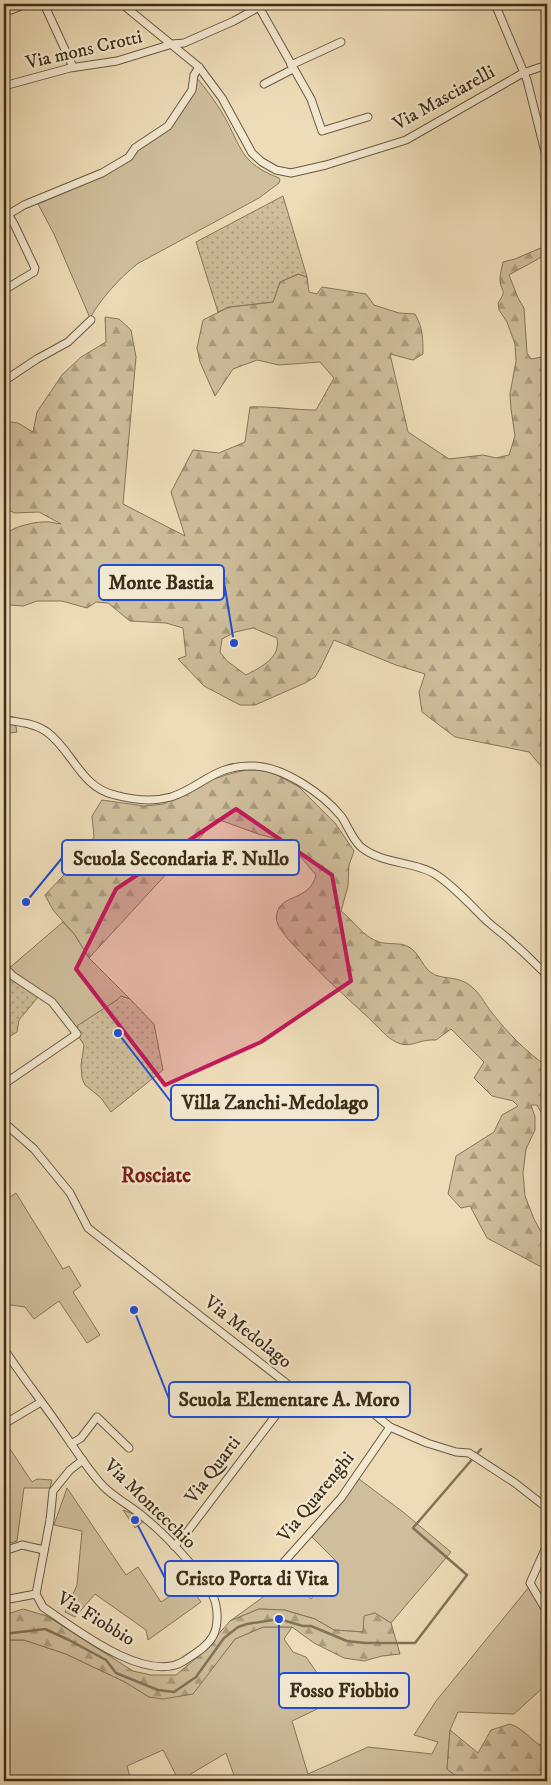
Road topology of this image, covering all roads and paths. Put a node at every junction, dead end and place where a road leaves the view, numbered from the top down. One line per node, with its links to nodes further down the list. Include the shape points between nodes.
1 (26, 4): 6 (street)
2 (44, 4): 12 (street)
3 (122, 4): 8 (street, Via Masciarelli)
4 (495, 4): 13 (street)
5 (260, 6): 8 (street, Via mons Crotti, via 234,21); 11 (street)
6 (12, 10)
7 (341, 42): 11 (street)
8 (172, 44): 10 (street, Via Masciarelli); 12 (street, Via mons Crotti, via 117,61)
9 (547, 65): 13 (street, Via Masciarelli)
10 (199, 67): 13 (street, Via Masciarelli, via 222,98 252,153 276,170 290,173 406,140); 18 (street, via 192,90 168,126 135,148 129,157 102,173 32,201)
11 (292, 67): 14 (street); 16 (street, via 311,99 322,131)
12 (73, 68): 15 (street, Via mons Crotti)
13 (523, 73): 17 (street)
14 (264, 84)
15 (4, 86)
16 (368, 117)
17 (547, 160)
18 (6, 216): 19 (street, via 35,268 34,272)
19 (4, 290)
20 (91, 320): 21 (street, via 68,342)
21 (4, 380)
22 (4, 720): 24 (street, via 28,723 47,732 85,777 113,795 161,799 229,768 256,766 289,776 324,798 360,846 373,855 438,875)
23 (4, 967): 25 (street, via 12,976 52,1002 77,1034)
24 (547, 975)
25 (4, 1084)
26 (4, 1125): 28 (street, Via Medolago, via 34,1149 70,1193 88,1228)
27 (4, 1349): 29 (street, Via Montecchio)
28 (296, 1390): 31 (street, Via Medolago, via 367,1408); 37 (street, Via Quarti)
29 (41, 1402): 30 (street); 32 (street, Via Montecchio)
30 (4, 1424)
31 (390, 1427): 35 (street, Via Medolago, via 426,1443 469,1453 516,1483); 40 (street, Via Quarenghi, via 342,1498)
32 (72, 1444): 33 (street, via 81,1438 97,1417); 34 (street, Via Montecchio)
33 (129, 1448)
34 (83, 1460): 37 (street, Via Montecchio, via 104,1487 147,1519); 38 (street, Via Fiobbio, via 70,1470 54,1491)
35 (547, 1508)
36 (547, 1545): 43 (street, via 530,1583)
37 (174, 1546): 44 (street, Via Montecchio, via 204,1581 213,1597 217,1620)
38 (44, 1550): 39 (street, via 22,1545); 41 (street, Via Fiobbio)
39 (4, 1551)
40 (284, 1562)
41 (36, 1594): 42 (street); 44 (street, Via Fiobbio, via 42,1607 125,1658 165,1667 176,1665)
42 (4, 1600)
43 (547, 1612)
44 (211, 1639)

